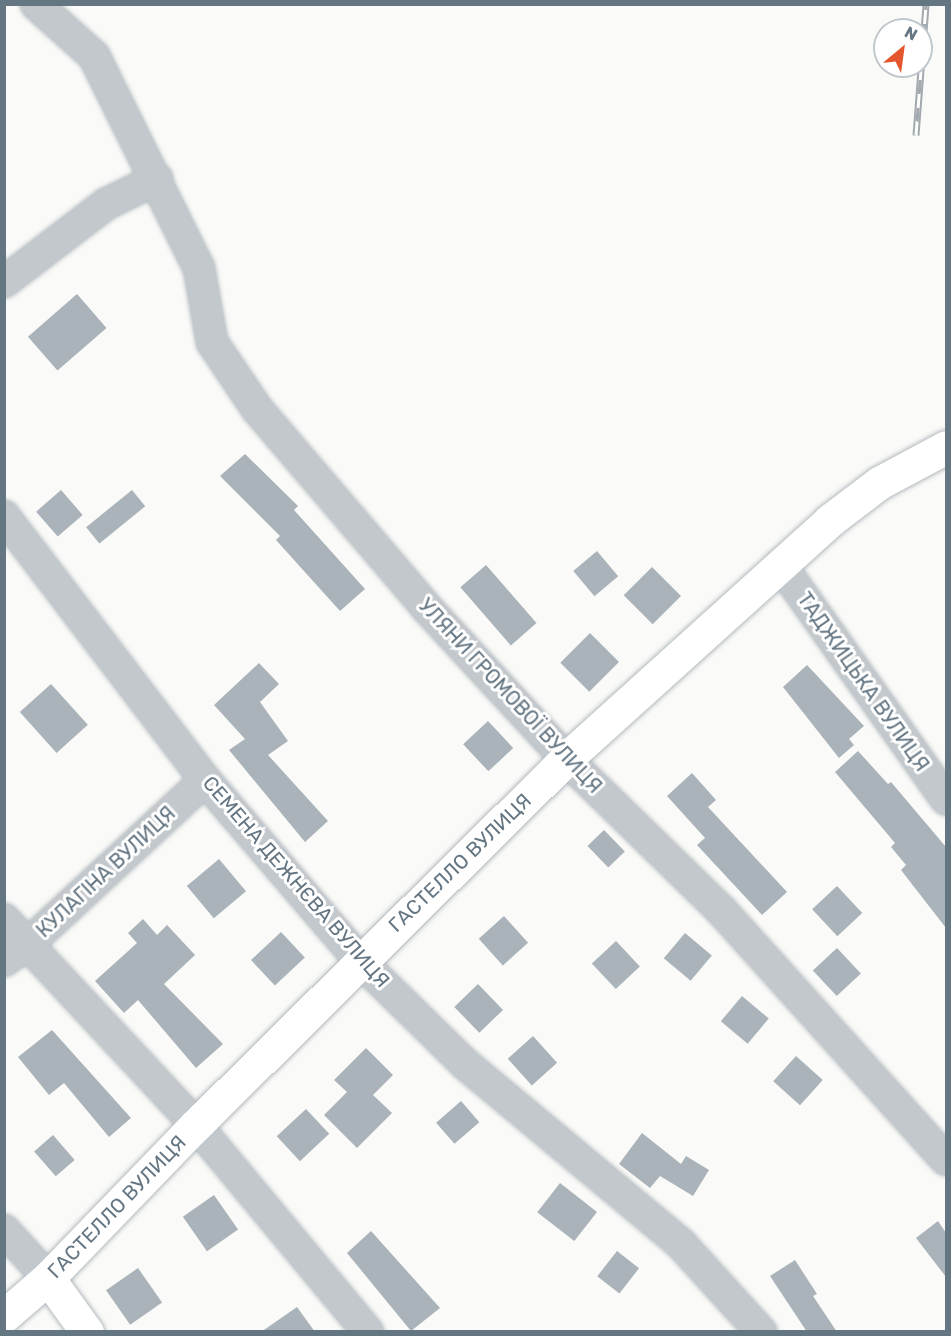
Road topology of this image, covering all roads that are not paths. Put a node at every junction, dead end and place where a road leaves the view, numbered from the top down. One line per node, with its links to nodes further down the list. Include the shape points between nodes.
1 (36, 4): 2 (street, УЛЯНИ ГРОМОВОЇ ВУЛИЦЯ, via 94,56)
2 (157, 179): 3 (street, via 106,204); 7 (street, УЛЯНИ ГРОМОВОЇ ВУЛИЦЯ, via 199,268 212,342 257,409 425,606)
3 (4, 282)
4 (946, 447): 6 (street, ГАСТЕЛЛО ВУЛИЦЯ, via 879,483)
5 (4, 516): 8 (street, СЕМЕНА ДЕЖНЄВА ВУЛИЦЯ)
6 (780, 564): 7 (street, ГАСТЕЛЛО ВУЛИЦЯ); 9 (street, ТАДЖИЦЬКА ВУЛИЦЯ)
7 (566, 759): 12 (street, ГАСТЕЛЛО ВУЛИЦЯ); 14 (street, УЛЯНИ ГРОМОВОЇ ВУЛИЦЯ, via 721,910)
8 (206, 780): 11 (street, КУЛАГІНА ВУЛИЦЯ); 12 (street, СЕМЕНА ДЕЖНЄВА ВУЛИЦЯ)
9 (946, 799)
10 (4, 919): 11 (street)
11 (16, 953): 13 (street)
12 (360, 961): 13 (street, ГАСТЕЛЛО ВУЛИЦЯ); 20 (street, СЕМЕНА ДЕЖНЄВА ВУЛИЦЯ, via 464,1063 681,1244)
13 (196, 1125): 16 (street, ГАСТЕЛЛО ВУЛИЦЯ); 19 (street)
14 (946, 1160)
15 (4, 1230): 16 (street)
16 (48, 1278): 17 (street, ГАСТЕЛЛО ВУЛИЦЯ); 18 (street)
17 (4, 1316)
18 (87, 1332)
19 (368, 1332)
20 (761, 1332)

